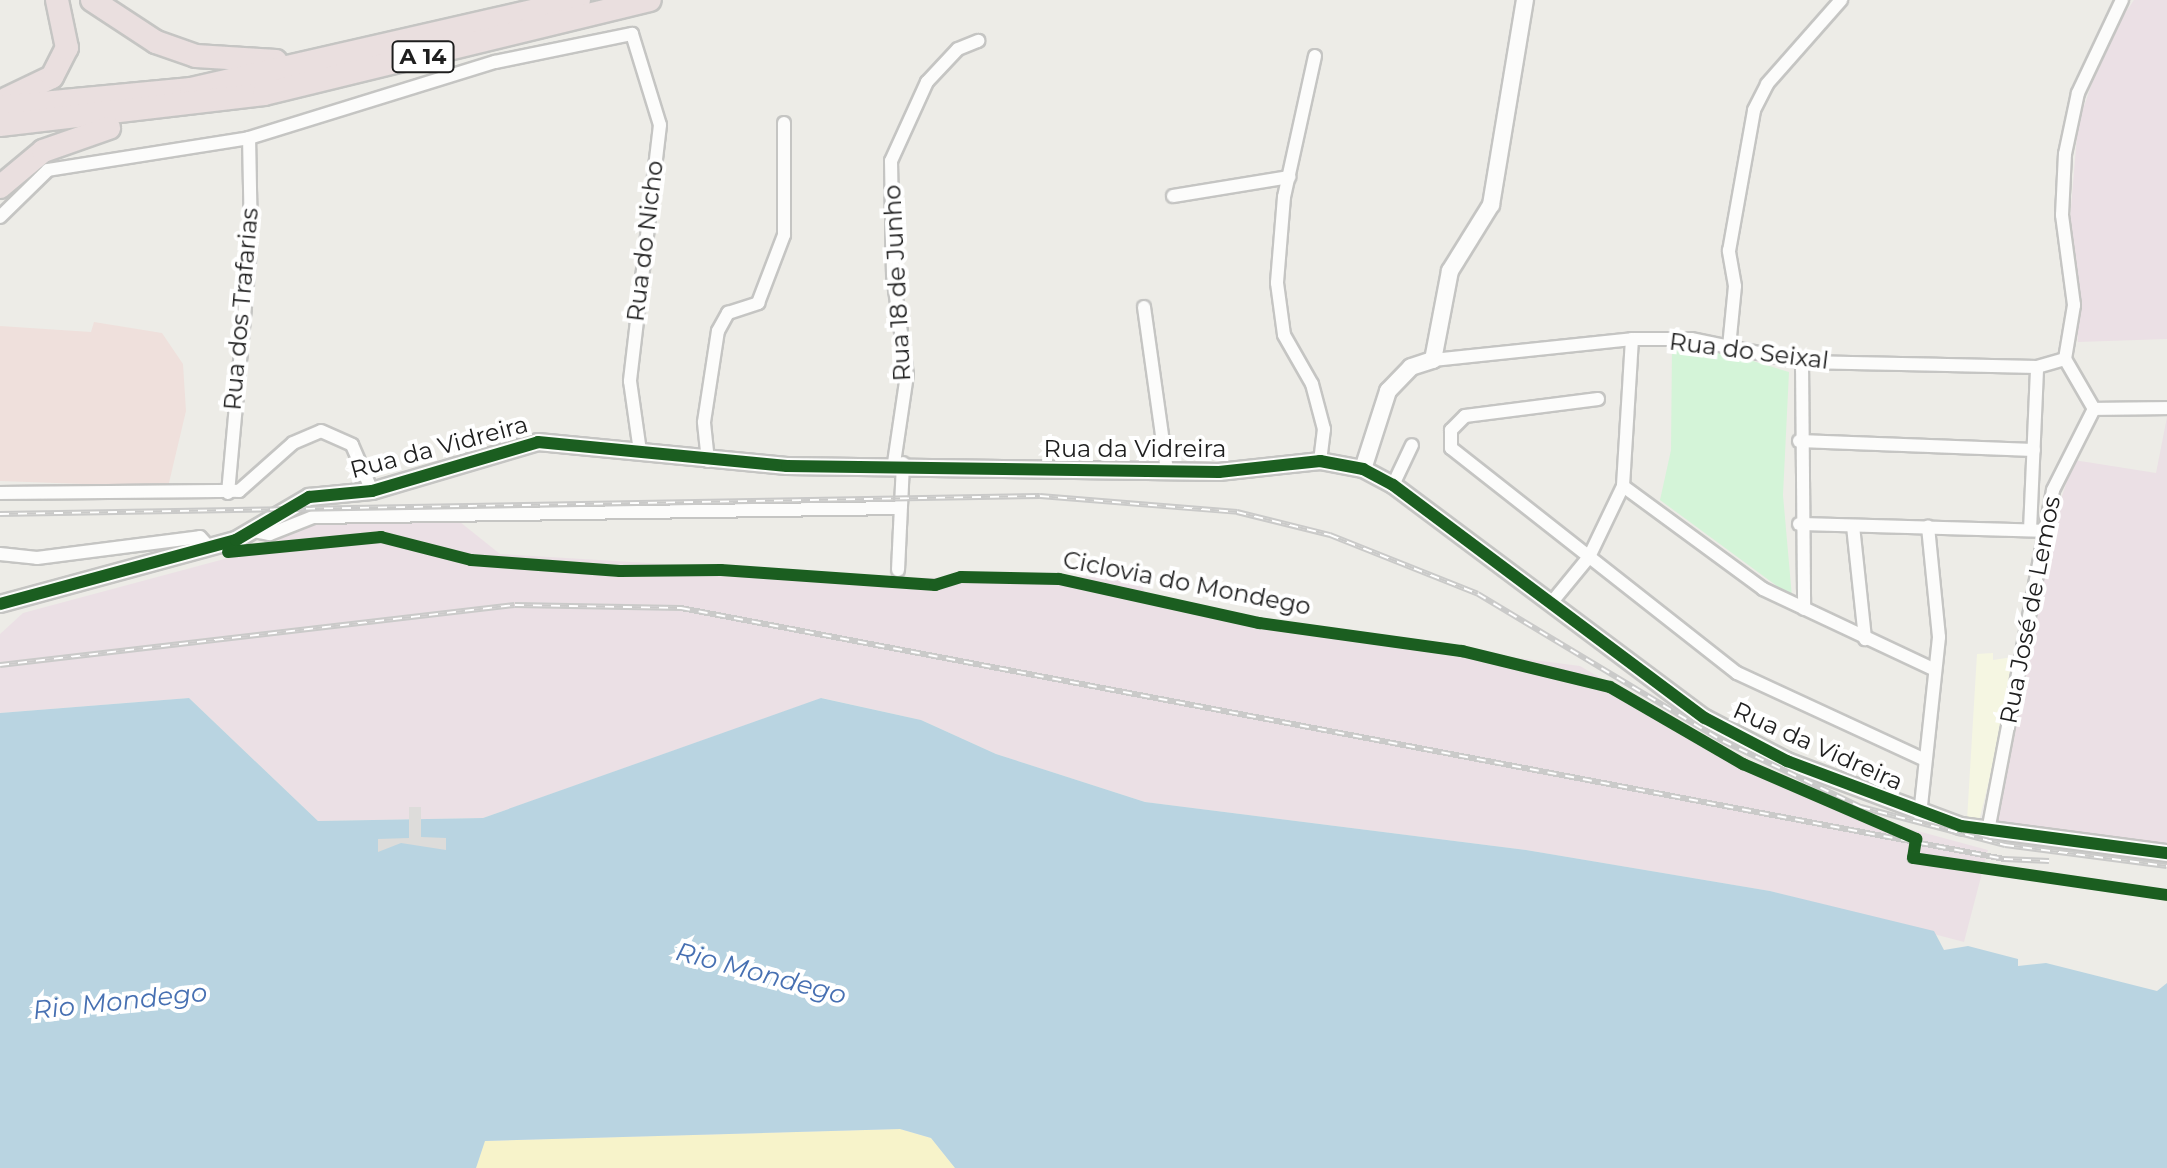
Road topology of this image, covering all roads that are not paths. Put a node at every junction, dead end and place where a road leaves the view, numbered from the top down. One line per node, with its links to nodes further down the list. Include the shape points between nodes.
1 (57, 0): 11 (highway, via 67,48 52,77)
2 (92, 0): 9 (highway, via 156,42 196,56 285,61)
3 (579, 0): 9 (highway, A 14)
4 (650, 0): 13 (highway, A 14)
5 (1525, 0): 25 (street, via 1504,159 1491,205 1450,271)
6 (1841, 0): 23 (street, via 1767,84 1754,110 1729,251 1735,286)
7 (2122, 0): 24 (street, via 2078,93 2065,154 2062,215 2074,305)
8 (978, 41): 37 (street, Rua 18 de Junho, via 958,49 927,82 891,161 893,275 907,375)
9 (388, 44): 12 (highway, A 14, via 191,89)
10 (1315, 56): 17 (street)
11 (0, 100)
12 (0, 107)
13 (195, 107): 15 (highway, A 14); 18 (highway, via 88,132 43,151)
14 (784, 123): 35 (street, via 784,235 758,303 728,313 718,331 704,422)
15 (0, 125)
16 (249, 138): 20 (street, via 48,170); 34 (street, Rua do Nicho, via 495,62 632,34 660,125 630,381); 44 (street, Rua dos Trafarias, via 251,240)
17 (1289, 177): 19 (street); 36 (street, via 1280,221 1280,320 1312,384 1324,429)
18 (0, 187)
19 (1173, 196)
20 (0, 217)
21 (1144, 307): 39 (street)
22 (1632, 339): 23 (street, Rua do Seixal); 25 (street, Rua do Seixal); 41 (street)
23 (1729, 347): 26 (street, Rua do Seixal)
24 (2065, 359): 27 (street, Rua do Seixal); 30 (street)
25 (1433, 360): 38 (street, via 1411,367 1388,391)
26 (1802, 362): 27 (street, Rua do Seixal); 31 (street)
27 (2037, 367): 33 (street)
28 (1598, 399): 53 (street, via 1469,415 1449,438 1457,457)
29 (2167, 408): 30 (street)
30 (2094, 409): 50 (street, Rua José de Lemos, via 2065,456)
31 (1799, 441): 33 (street); 46 (street)
32 (1412, 445): 40 (street)
33 (2034, 450): 50 (street)
34 (640, 451): 35 (street, Rua da Vidreira); 42 (street, Rua da Vidreira, via 538,442)
35 (708, 461): 37 (street, Rua da Vidreira)
36 (1320, 461): 38 (street, Rua da Vidreira); 39 (street, Rua da Vidreira)
37 (898, 463): 39 (street, Rua da Vidreira); 45 (street, Rua 18 de Junho)
38 (1363, 469): 40 (street, Rua da Vidreira)
39 (1167, 471)
40 (1393, 485): 57 (street, Rua da Vidreira)
41 (1623, 486): 53 (street); 59 (street, via 1763,589)
42 (372, 491): 44 (street, via 352,445 321,431 293,443 251,486); 49 (street, Rua da Vidreira, via 300,500)
43 (0, 493): 44 (street)
44 (228, 493)
45 (899, 508): 49 (street, via 313,517 270,534); 54 (street, Rua 18 de Junho)
46 (1799, 524): 47 (street); 59 (street)
47 (1853, 526): 48 (street); 60 (street)
48 (1928, 527): 50 (street); 61 (street)
49 (254, 531): 51 (street, Rua da Vidreira)
50 (2037, 531): 64 (street, Rua José de Lemos)
51 (210, 548): 52 (street, via 200,537 37,558); 56 (street, Rua da Vidreira)
52 (0, 554)
53 (1589, 557): 57 (street); 62 (street, via 1737,673)
54 (898, 570)
55 (0, 594): 56 (street)
56 (24, 595): 58 (street)
57 (1552, 602): 63 (street, Rua da Vidreira, via 1705,718)
58 (0, 604)
59 (1804, 609): 60 (street)
60 (1865, 639): 61 (street)
61 (1935, 670): 62 (street)
62 (1925, 760): 63 (street)
63 (1920, 815): 64 (street, Rua da Vidreira)
64 (1988, 831): 65 (street, Rua da Vidreira)
65 (2167, 853)

